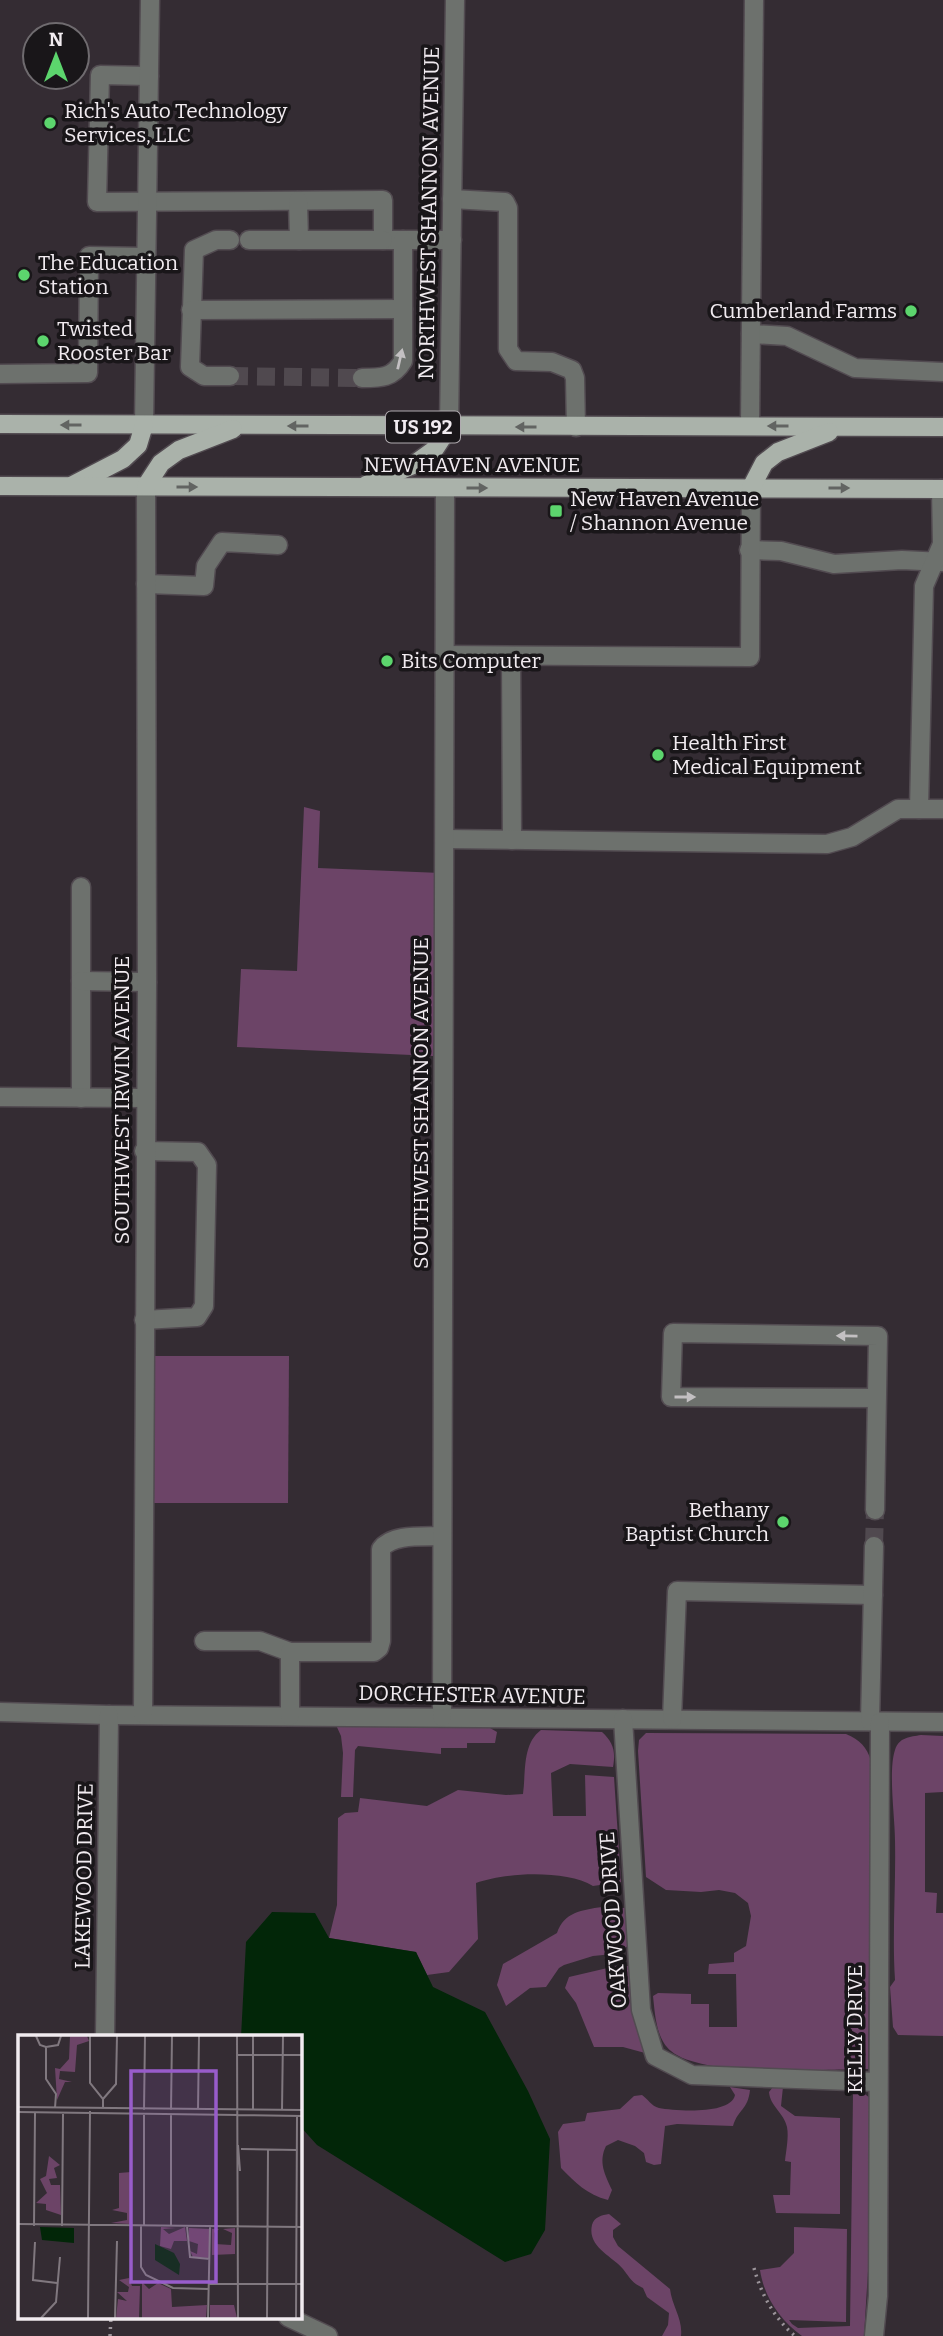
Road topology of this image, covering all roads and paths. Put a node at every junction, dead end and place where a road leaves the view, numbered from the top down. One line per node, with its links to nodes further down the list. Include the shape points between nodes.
1 (150, 0): 4 (street)
2 (455, 0): 5 (street, NORTHWEST SHANNON AVENUE)
3 (754, 0): 17 (street)
4 (149, 76): 6 (street); 6 (street, via 100,75 97,202)
5 (452, 200): 13 (street, NORTHWEST SHANNON AVENUE); 28 (street, via 505,202 508,349 516,361 552,362 572,370)
6 (147, 201): 7 (street); 14 (street)
7 (298, 201): 10 (street); 11 (street, via 383,200)
8 (230, 240): 16 (street, via 216,240 194,250)
9 (249, 240): 10 (street)
10 (299, 240): 11 (street)
11 (383, 240): 12 (street)
12 (403, 240): 13 (street); 15 (street)
13 (452, 240): 27 (street, NORTHWEST SHANNON AVENUE)
14 (146, 257): 19 (street, via 89,256 88,373); 23 (street)
15 (404, 309): 16 (street); 21 (street, one-way to 15, via 380,378 397,371 403,361)
16 (191, 310): 20 (street, via 190,367 204,376)
17 (751, 334): 18 (street, via 787,335 855,368); 25 (street)
18 (943, 372)
19 (0, 374)
20 (230, 376)
21 (362, 378)
22 (0, 424): 23 (main road, NEW HAVEN AVENUE / US 192, one-way to 22)
23 (144, 425): 24 (main road, NEW HAVEN AVENUE / US 192); 32 (main road, via 138,445 123,459)
24 (243, 426): 27 (main road, NEW HAVEN AVENUE / US 192, one-way to 24); 31 (main road, via 179,450 161,463)
25 (750, 426): 26 (main road, NEW HAVEN AVENUE / US 192, one-way to 25); 28 (main road, NEW HAVEN AVENUE / US 192)
26 (846, 426): 29 (main road, NEW HAVEN AVENUE / US 192); 35 (main road, via 778,452 764,463)
27 (450, 427): 28 (main road, NEW HAVEN AVENUE / US 192, one-way to 27); 33 (main road, via 434,450 413,465)
28 (576, 427)
29 (943, 427)
30 (0, 486): 32 (main road, NEW HAVEN AVENUE)
31 (146, 486): 32 (main road, NEW HAVEN AVENUE); 33 (main road, NEW HAVEN AVENUE, one-way to 33); 40 (street, SOUTHWEST IRWIN AVENUE)
32 (70, 487)
33 (359, 488): 34 (main road, NEW HAVEN AVENUE)
34 (446, 488): 35 (main road, NEW HAVEN AVENUE, one-way to 35); 41 (street, SOUTHWEST SHANNON AVENUE)
35 (751, 488): 36 (main road, NEW HAVEN AVENUE, one-way to 36); 38 (street)
36 (942, 489): 39 (street)
37 (278, 545): 40 (street, via 222,542 206,566 204,586)
38 (749, 550): 39 (street, via 781,551 834,564); 42 (street, via 750,657)
39 (939, 562): 43 (street, via 924,586)
40 (146, 584): 49 (street, SOUTHWEST IRWIN AVENUE)
41 (445, 656): 42 (street); 45 (street, SOUTHWEST SHANNON AVENUE)
42 (511, 656): 46 (street)
43 (919, 809): 44 (street); 46 (street, via 898,809 852,837 827,844)
44 (943, 809)
45 (444, 839): 46 (street); 57 (street, SOUTHWEST SHANNON AVENUE)
46 (512, 840)
47 (81, 887): 48 (street)
48 (81, 981): 49 (street); 51 (street)
49 (147, 982): 52 (street, SOUTHWEST IRWIN AVENUE)
50 (0, 1097): 51 (street)
51 (81, 1098): 52 (street)
52 (144, 1098): 53 (street, SOUTHWEST IRWIN AVENUE)
53 (144, 1151): 54 (street, SOUTHWEST IRWIN AVENUE); 54 (street, via 198,1152 207,1166 204,1306 197,1317)
54 (144, 1320): 63 (street, SOUTHWEST IRWIN AVENUE)
55 (877, 1398): 55 (street, one-way to 55, via 878,1336 673,1333 671,1397); 56 (street)
56 (875, 1510)
57 (442, 1536): 61 (street, via 393,1540 381,1549 379,1648 373,1652); 66 (street, SOUTHWEST SHANNON AVENUE)
58 (874, 1546): 59 (street, KELLY DRIVE)
59 (873, 1595): 68 (street, via 677,1591); 69 (street, KELLY DRIVE)
60 (204, 1641): 61 (street, via 260,1641)
61 (290, 1653): 65 (street)
62 (0, 1712): 64 (street, DORCHESTER AVENUE)
63 (143, 1714): 64 (street, DORCHESTER AVENUE); 65 (street, DORCHESTER AVENUE)
64 (109, 1715): 71 (street, LAKEWOOD DRIVE)
65 (290, 1716): 66 (street, DORCHESTER AVENUE)
66 (442, 1717): 67 (street, DORCHESTER AVENUE)
67 (623, 1719): 68 (street, DORCHESTER AVENUE); 72 (street, OAKWOOD DRIVE, via 641,2010 655,2056 692,2076)
68 (672, 1719): 69 (street, DORCHESTER AVENUE)
69 (875, 1722): 70 (street, DORCHESTER AVENUE); 72 (street, KELLY DRIVE)
70 (943, 1722)
71 (105, 2035)
72 (877, 2082): 79 (street, KELLY DRIVE, via 878,2296)
73 (754, 2268): 78 (path, via 772,2310)
74 (111, 2318): 76 (path)
75 (290, 2318): 77 (street)
76 (110, 2336)
77 (328, 2336)
78 (795, 2336)
79 (874, 2336)

